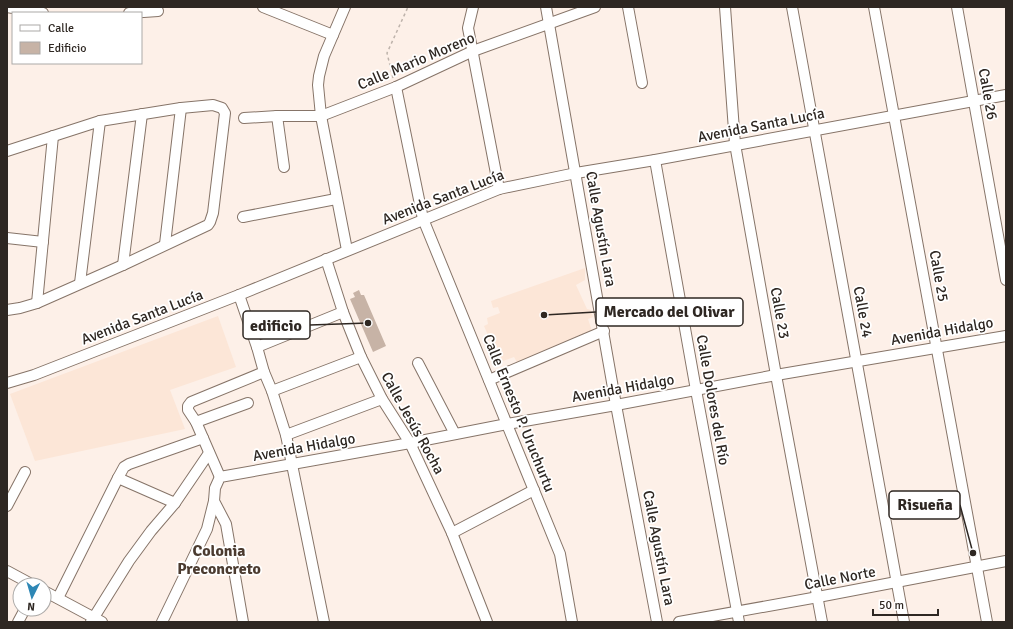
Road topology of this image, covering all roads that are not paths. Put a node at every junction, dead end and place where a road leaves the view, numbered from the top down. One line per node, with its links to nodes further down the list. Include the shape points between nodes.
1 (7, 7): 13 (street)
2 (263, 7): 16 (street)
3 (345, 7): 16 (street)
4 (473, 7): 17 (street, via 468,28)
5 (546, 7): 15 (street, Calle Agustín Lara)
6 (595, 7): 15 (street, Calle Mario Moreno)
7 (628, 7): 18 (street)
8 (725, 7): 31 (street, Calle 23)
9 (792, 7): 29 (street, Calle 24)
10 (874, 7): 24 (street, Calle 25)
11 (957, 7): 21 (street, Calle 26)
12 (158, 10): 14 (street)
13 (37, 12)
14 (139, 12)
15 (549, 25): 17 (street, Calle Mario Moreno); 35 (street, Calle Agustín Lara)
16 (333, 36): 26 (street, via 319,76)
17 (473, 52): 19 (street, Calle Mario Moreno); 36 (street)
18 (642, 83)
19 (396, 87): 26 (street, Calle Mario Moreno); 39 (street, Calle Ernesto P. Uruchurtu)
20 (1006, 95): 21 (street, Avenida Santa Lucía)
21 (974, 101): 24 (street, Avenida Santa Lucía); 46 (street, Calle 26)
22 (181, 108): 23 (street); 42 (street); 42 (street, via 213,105 222,108 225,118 210,222)
23 (142, 114): 28 (street); 45 (street)
24 (894, 115): 29 (street, Avenida Santa Lucía); 55 (street, Calle 25)
25 (277, 116): 26 (street, Calle Mario Moreno); 27 (street, Calle Mario Moreno); 34 (street)
26 (321, 116): 37 (street)
27 (244, 118)
28 (100, 121): 30 (street); 47 (street)
29 (814, 130): 31 (street, Avenida Santa Lucía); 57 (street, Calle 24)
30 (53, 136): 32 (street); 41 (street)
31 (735, 144): 33 (street, Avenida Santa Lucía); 60 (street, Calle 23)
32 (7, 153)
33 (655, 160): 35 (street, Avenida Santa Lucía); 63 (street, Calle Dolores del Río)
34 (284, 167)
35 (576, 173): 36 (street, Avenida Santa Lucía); 52 (street, Calle Agustín Lara)
36 (499, 189): 39 (street, Avenida Santa Lucía)
37 (336, 199): 38 (street); 43 (street)
38 (243, 217)
39 (423, 219): 43 (street, Avenida Santa Lucía); 61 (street, Calle Ernesto P. Uruchurtu)
40 (7, 238): 41 (street)
41 (43, 242): 49 (street)
42 (166, 244): 45 (street)
43 (347, 250): 44 (street, Avenida Santa Lucía)
44 (326, 259): 48 (street, Avenida Santa Lucía); 51 (street, Calle Jesús Rocha)
45 (123, 265): 47 (street)
46 (1006, 280)
47 (80, 283): 49 (street)
48 (239, 295): 54 (street); 62 (street, Avenida Santa Lucía, via 34,375)
49 (37, 303): 50 (street)
50 (7, 310)
51 (343, 312): 54 (street); 56 (street, Calle Jesús Rocha)
52 (604, 332): 61 (street); 67 (street, Calle Agustín Lara)
53 (1006, 336): 55 (street, Avenida Hidalgo)
54 (257, 347): 59 (street)
55 (937, 348): 57 (street, Avenida Hidalgo); 85 (street, Calle 25)
56 (361, 357): 64 (street); 65 (street, Calle Jesús Rocha)
57 (856, 361): 60 (street, Avenida Hidalgo); 88 (street, Calle 24)
58 (418, 363): 70 (street)
59 (264, 372): 64 (street); 68 (street, via 191,402 188,410)
60 (776, 375): 63 (street, Avenida Hidalgo); 90 (street, Calle 23)
61 (489, 380): 69 (street, Calle Ernesto P. Uruchurtu)
62 (7, 383)
63 (696, 390): 67 (street, Avenida Hidalgo); 92 (street, Calle Dolores del Río)
64 (272, 391): 71 (street)
65 (382, 400): 71 (street); 73 (street, Calle Jesús Rocha)
66 (248, 403): 68 (street)
67 (616, 405): 69 (street, Avenida Hidalgo); 99 (street, Calle Agustín Lara)
68 (196, 422): 72 (street)
69 (507, 424): 70 (street, Avenida Hidalgo); 79 (street, Calle Ernesto P. Uruchurtu)
70 (455, 434): 73 (street, Avenida Hidalgo)
71 (286, 435): 75 (street)
72 (203, 438): 74 (street); 78 (street, via 129,464 124,467)
73 (410, 443): 75 (street, Avenida Hidalgo); 83 (street, Calle Jesús Rocha)
74 (209, 453): 77 (street); 81 (street)
75 (293, 464): 77 (street, Avenida Hidalgo); 96 (street)
76 (25, 472): 82 (street)
77 (220, 477): 80 (street, via 215,488)
78 (118, 478): 81 (street); 91 (street)
79 (534, 490): 83 (street); 98 (street, Calle Ernesto P. Uruchurtu, via 560,554)
80 (214, 502): 94 (street, via 205,534); 95 (street, via 226,524)
81 (175, 503): 93 (street, via 138,549)
82 (7, 506)
83 (452, 533): 97 (street, Calle Jesús Rocha)
84 (1006, 561): 85 (street, Calle Norte)
85 (977, 567): 88 (street, Calle Norte); 104 (street, Calle 25)
86 (7, 571): 87 (street)
87 (19, 577)
88 (897, 582): 90 (street, Calle Norte); 103 (street, Calle 24)
89 (52, 595): 91 (street)
90 (818, 597): 92 (street, Calle Norte); 102 (street, Calle 23)
91 (58, 598): 93 (street)
92 (737, 612): 100 (street, Calle Norte); 101 (street, Calle Dolores del Río)
93 (96, 621)
94 (162, 622)
95 (243, 622)
96 (324, 622)
97 (487, 622)
98 (572, 622)
99 (657, 622)
100 (679, 622)
101 (739, 622)
102 (822, 622)
103 (904, 622)
104 (987, 622)

